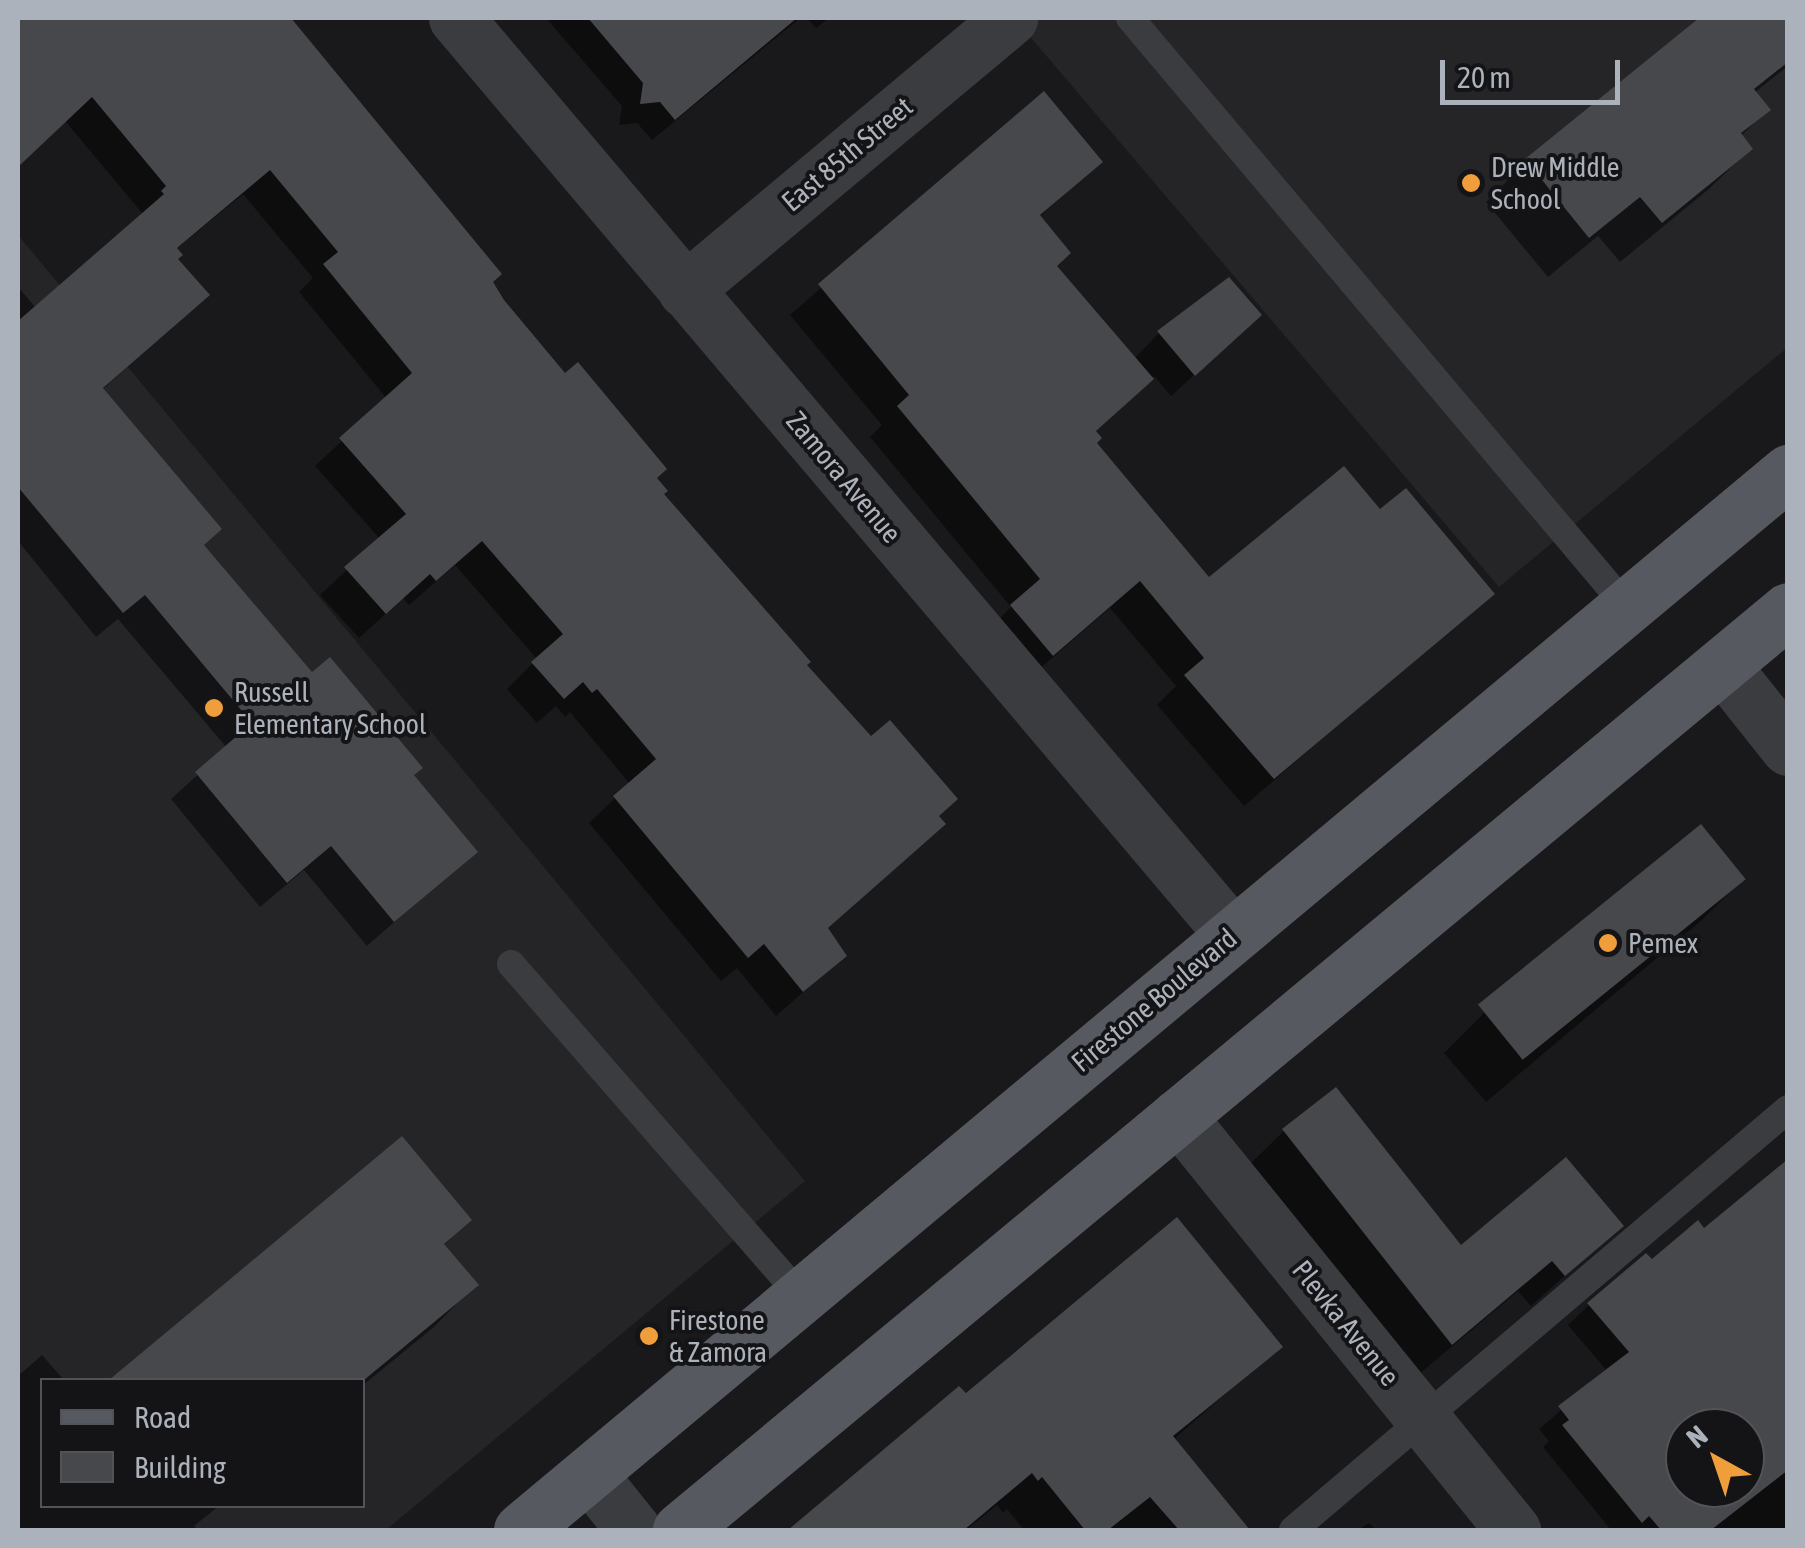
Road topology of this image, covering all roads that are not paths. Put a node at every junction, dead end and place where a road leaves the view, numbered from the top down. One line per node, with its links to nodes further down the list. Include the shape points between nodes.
1 (456, 18): 4 (street, Zamora Avenue)
2 (1010, 18): 4 (street, East 85th Street)
3 (1130, 18): 6 (lane)
4 (685, 290): 10 (street, Zamora Avenue)
5 (1788, 472): 6 (main road, Firestone Boulevard)
6 (1626, 606): 10 (main road, Firestone Boulevard)
7 (1788, 610): 8 (main road)
8 (1722, 665): 9 (street); 13 (main road)
9 (1788, 748)
10 (1233, 935): 14 (main road, Firestone Boulevard)
11 (512, 964): 14 (lane)
12 (1788, 1110): 15 (lane)
13 (1178, 1116): 15 (street, Plevka Avenue); 19 (main road)
14 (801, 1296): 16 (main road, Firestone Boulevard)
15 (1424, 1419): 20 (lane); 21 (street, Plevka Avenue)
16 (588, 1474): 17 (main road, Firestone Boulevard); 18 (street)
17 (521, 1530)
18 (634, 1530)
19 (680, 1530)
20 (1293, 1530)
21 (1512, 1530)

